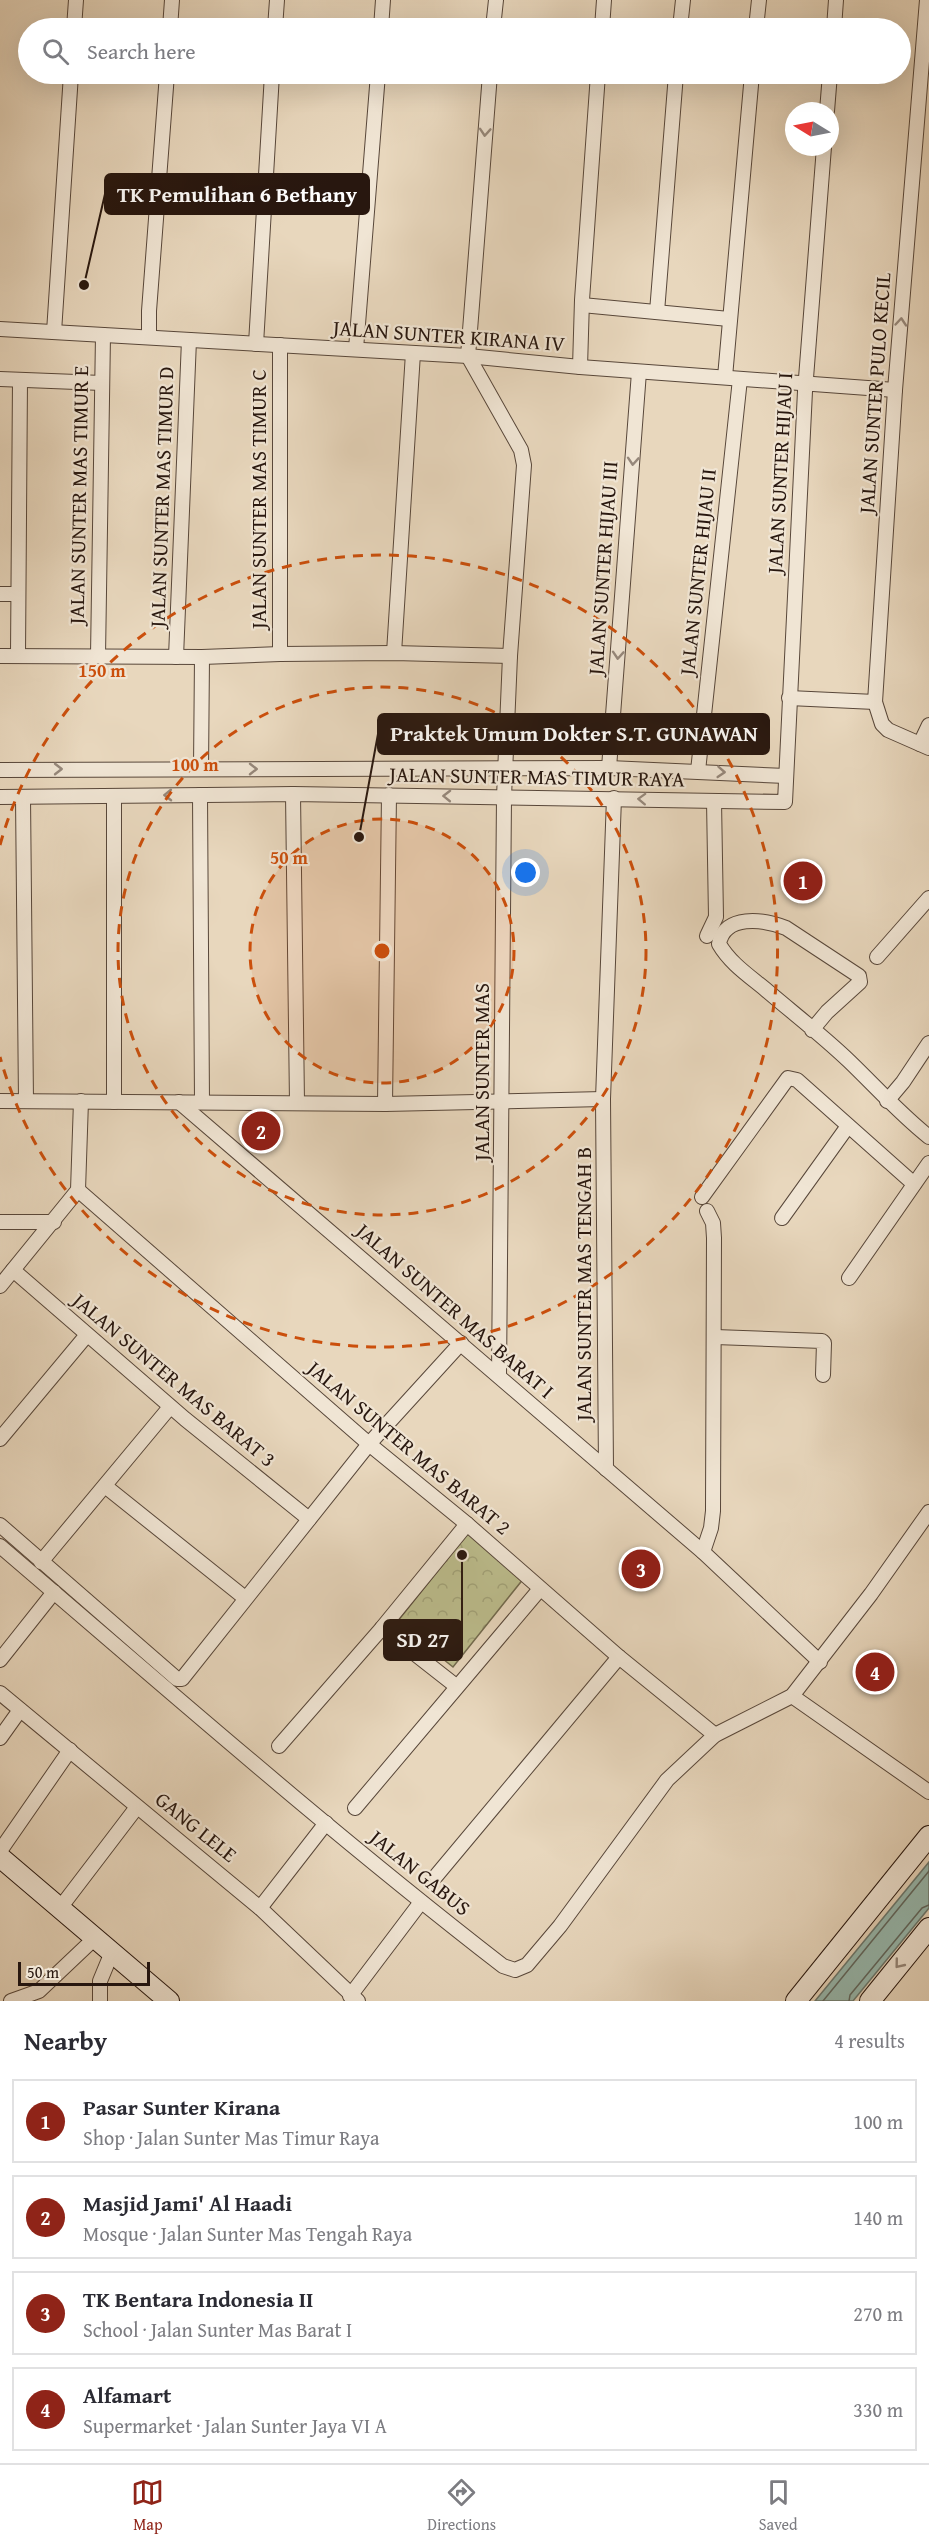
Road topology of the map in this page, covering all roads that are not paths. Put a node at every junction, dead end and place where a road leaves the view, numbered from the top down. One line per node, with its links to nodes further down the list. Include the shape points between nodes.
1 (76, 0): 11 (street)
2 (172, 0): 12 (street)
3 (276, 0): 13 (street)
4 (383, 0): 14 (street)
5 (496, 0): 15 (street)
6 (604, 0): 16 (street)
7 (682, 0): 17 (street)
8 (759, 0): 18 (street)
9 (836, 0): 19 (street)
10 (927, 0): 52 (street, JALAN SUNTER PULO KECIL, one-way to 10)
11 (75, 18)
12 (171, 18)
13 (275, 18)
14 (382, 18)
15 (494, 18)
16 (603, 18)
17 (681, 18)
18 (757, 18)
19 (835, 18)
20 (70, 84): 35 (street)
21 (166, 84): 37 (street)
22 (271, 84): 39 (street)
23 (377, 84): 41 (street)
24 (489, 84): 43 (street, one-way to 43)
25 (597, 84): 31 (street)
26 (675, 84): 32 (street)
27 (751, 84): 33 (street)
28 (829, 84): 29 (street)
29 (828, 102)
30 (824, 156): 51 (street, JALAN SUNTER HIJAU I)
31 (582, 305): 32 (street); 44 (street)
32 (657, 312): 33 (street)
33 (729, 319): 46 (street)
34 (0, 329): 35 (street, JALAN SUNTER KIRANA IV)
35 (54, 332): 36 (street, JALAN SUNTER KIRANA IV)
36 (103, 335): 37 (street, JALAN SUNTER KIRANA IV); 50 (street, JALAN SUNTER MAS TIMUR E)
37 (149, 337): 38 (street, JALAN SUNTER KIRANA IV)
38 (189, 340): 39 (street, JALAN SUNTER KIRANA IV); 61 (street, JALAN SUNTER MAS TIMUR D)
39 (256, 344): 40 (street, JALAN SUNTER KIRANA IV)
40 (280, 345): 41 (street, JALAN SUNTER KIRANA IV); 56 (street, JALAN SUNTER MAS TIMUR C)
41 (356, 349): 42 (street, JALAN SUNTER KIRANA IV)
42 (413, 352): 43 (street, JALAN SUNTER KIRANA IV); 55 (street)
43 (468, 356): 44 (street, JALAN SUNTER KIRANA IV); 60 (street, JALAN SUNTER MAS, via 521,450 524,465)
44 (580, 367): 45 (street, JALAN SUNTER KIRANA IV)
45 (639, 372): 46 (street, JALAN SUNTER KIRANA IV); 67 (street, JALAN SUNTER HIJAU III, one-way to 67)
46 (725, 378): 47 (street, JALAN SUNTER KIRANA IV)
47 (740, 379): 51 (street, JALAN SUNTER KIRANA IV); 71 (street, JALAN SUNTER HIJAU II)
48 (0, 380): 49 (street)
49 (20, 380): 50 (street); 54 (street)
50 (102, 383): 59 (street, JALAN SUNTER MAS TIMUR E)
51 (805, 384): 52 (street, JALAN SUNTER KIRANA IV); 63 (street, JALAN SUNTER HIJAU I)
52 (895, 390): 64 (street, JALAN SUNTER PULO KECIL)
53 (0, 594): 54 (street)
54 (18, 594): 57 (street)
55 (394, 653): 56 (street); 60 (street)
56 (280, 654): 62 (street)
57 (18, 655): 58 (street); 59 (street)
58 (0, 656)
59 (98, 656): 61 (street)
60 (510, 656): 69 (street, JALAN SUNTER MAS)
61 (176, 657): 62 (street)
62 (202, 657): 68 (street)
63 (789, 698): 64 (street); 72 (street, JALAN SUNTER HIJAU I)
64 (875, 702): 66 (street, via 888,730)
65 (929, 725): 66 (street)
66 (925, 746)
67 (609, 768): 69 (street, JALAN SUNTER MAS TIMUR RAYA); 71 (street, JALAN SUNTER MAS TIMUR RAYA)
68 (201, 769): 69 (street, JALAN SUNTER MAS TIMUR RAYA, one-way to 69); 70 (street, JALAN SUNTER MAS TIMUR RAYA, one-way to 68)
69 (505, 769): 79 (street, JALAN SUNTER MAS)
70 (0, 770)
71 (698, 771): 72 (street, JALAN SUNTER MAS TIMUR RAYA, one-way to 72)
72 (786, 776): 82 (street, JALAN SUNTER HIJAU I)
73 (293, 794): 74 (street, JALAN SUNTER MAS TIMUR RAYA); 75 (street, JALAN SUNTER MAS TIMUR RAYA); 97 (street)
74 (200, 795): 76 (street, JALAN SUNTER MAS TIMUR RAYA, one-way to 76); 96 (street)
75 (389, 795): 79 (street, JALAN SUNTER MAS TIMUR RAYA, one-way to 75); 98 (street)
76 (114, 796): 78 (street, JALAN SUNTER MAS TIMUR RAYA); 94 (street)
77 (0, 797): 78 (street, JALAN SUNTER MAS TIMUR RAYA)
78 (23, 797): 91 (street)
79 (504, 797): 80 (street, JALAN SUNTER MAS TIMUR RAYA); 89 (street, JALAN SUNTER MAS)
80 (614, 798): 81 (street, JALAN SUNTER MAS TIMUR RAYA, one-way to 80); 88 (street, JALAN SUNTER MAS TENGAH B)
81 (714, 801): 82 (street, JALAN SUNTER MAS TIMUR RAYA); 84 (street, via 716,917)
82 (785, 802)
83 (929, 898): 85 (street)
84 (707, 936)
85 (877, 957)
86 (812, 1030): 86 (street, via 860,982 859,976 786,928 773,923 733,922 721,933 719,944 727,958); 93 (street)
87 (929, 1043): 93 (street)
88 (603, 1099): 89 (street); 120 (street, JALAN SUNTER MAS TENGAH B)
89 (503, 1100): 98 (street); 116 (street, JALAN SUNTER MAS)
90 (0, 1101): 91 (street)
91 (26, 1101): 92 (street)
92 (81, 1101): 94 (street); 103 (street)
93 (887, 1101): 100 (street)
94 (114, 1102): 95 (street)
95 (179, 1102): 96 (street); 114 (street, JALAN SUNTER MAS BARAT I)
96 (202, 1102): 97 (street)
97 (297, 1103): 98 (street)
98 (385, 1104)
99 (848, 1126): 102 (street); 104 (street, via 797,1080 788,1078); 106 (street)
100 (929, 1137)
101 (929, 1163): 102 (street)
102 (914, 1184): 110 (street)
103 (78, 1190): 108 (street); 119 (street, JALAN SUNTER MAS BARAT 2)
104 (702, 1197)
105 (707, 1211): 113 (street, via 714,1238)
106 (782, 1218)
107 (0, 1222): 108 (street)
108 (54, 1222): 109 (street)
109 (13, 1270): 111 (street); 112 (street, JALAN SUNTER MAS BARAT 3)
110 (849, 1278)
111 (0, 1286)
112 (86, 1336): 117 (street, JALAN SUNTER MAS BARAT 3); 118 (street)
113 (715, 1337): 115 (street, via 822,1341); 127 (street, via 713,1511)
114 (461, 1343): 116 (street, JALAN SUNTER MAS BARAT I); 119 (street)
115 (823, 1375)
116 (499, 1376): 120 (street, JALAN SUNTER MAS BARAT I)
117 (170, 1407): 121 (street); 123 (street, JALAN SUNTER MAS BARAT 3)
118 (0, 1439)
119 (369, 1444): 123 (street); 124 (street, JALAN SUNTER MAS BARAT 2)
120 (606, 1469): 127 (street, JALAN SUNTER MAS BARAT I)
121 (105, 1486): 128 (street); 131 (street)
122 (929, 1512): 135 (street)
123 (309, 1519): 131 (street)
124 (467, 1524): 129 (street, JALAN SUNTER MAS BARAT 2); 132 (street)
125 (0, 1525): 128 (street)
126 (0, 1547): 130 (street, JALAN GABUS)
127 (702, 1552): 135 (street, JALAN SUNTER MAS BARAT I)
128 (41, 1562): 131 (street, via 177,1679 182,1679)
129 (540, 1589): 133 (street, JALAN SUNTER MAS BARAT 2); 136 (street)
130 (54, 1592): 134 (street); 147 (street, JALAN GABUS)
131 (245, 1598)
132 (382, 1628): 136 (street); 142 (street)
133 (619, 1657): 140 (street, JALAN SUNTER MAS BARAT 2); 151 (street)
134 (0, 1660)
135 (820, 1662): 138 (street)
136 (456, 1686): 146 (street)
137 (0, 1693): 139 (street, GANG LELE)
138 (792, 1696): 140 (street, JALAN GABUS); 144 (street)
139 (20, 1710): 141 (street); 143 (street, GANG LELE)
140 (715, 1735): 152 (street, JALAN GABUS, via 667,1780 527,1965 515,1970 503,1966)
141 (0, 1737)
142 (279, 1746)
143 (70, 1750): 145 (street, GANG LELE); 149 (street)
144 (929, 1792)
145 (137, 1806): 153 (street); 154 (street, GANG LELE)
146 (355, 1808)
147 (326, 1823): 152 (street, JALAN GABUS); 154 (street)
148 (929, 1836): 162 (main road)
149 (0, 1851)
150 (0, 1857): 153 (main road)
151 (436, 1876)
152 (420, 1902): 158 (street)
153 (60, 1908): 156 (main road)
154 (260, 1908): 158 (street, GANG LELE)
155 (929, 1928): 163 (main road, one-way to 163)
156 (95, 1938): 157 (main road); 159 (street, via 39,1991)
157 (112, 1952): 160 (street, via 100,1981); 161 (main road)
158 (354, 1998)
159 (11, 2001)
160 (100, 2001)
161 (169, 2001)
162 (796, 2001)
163 (870, 2001)

